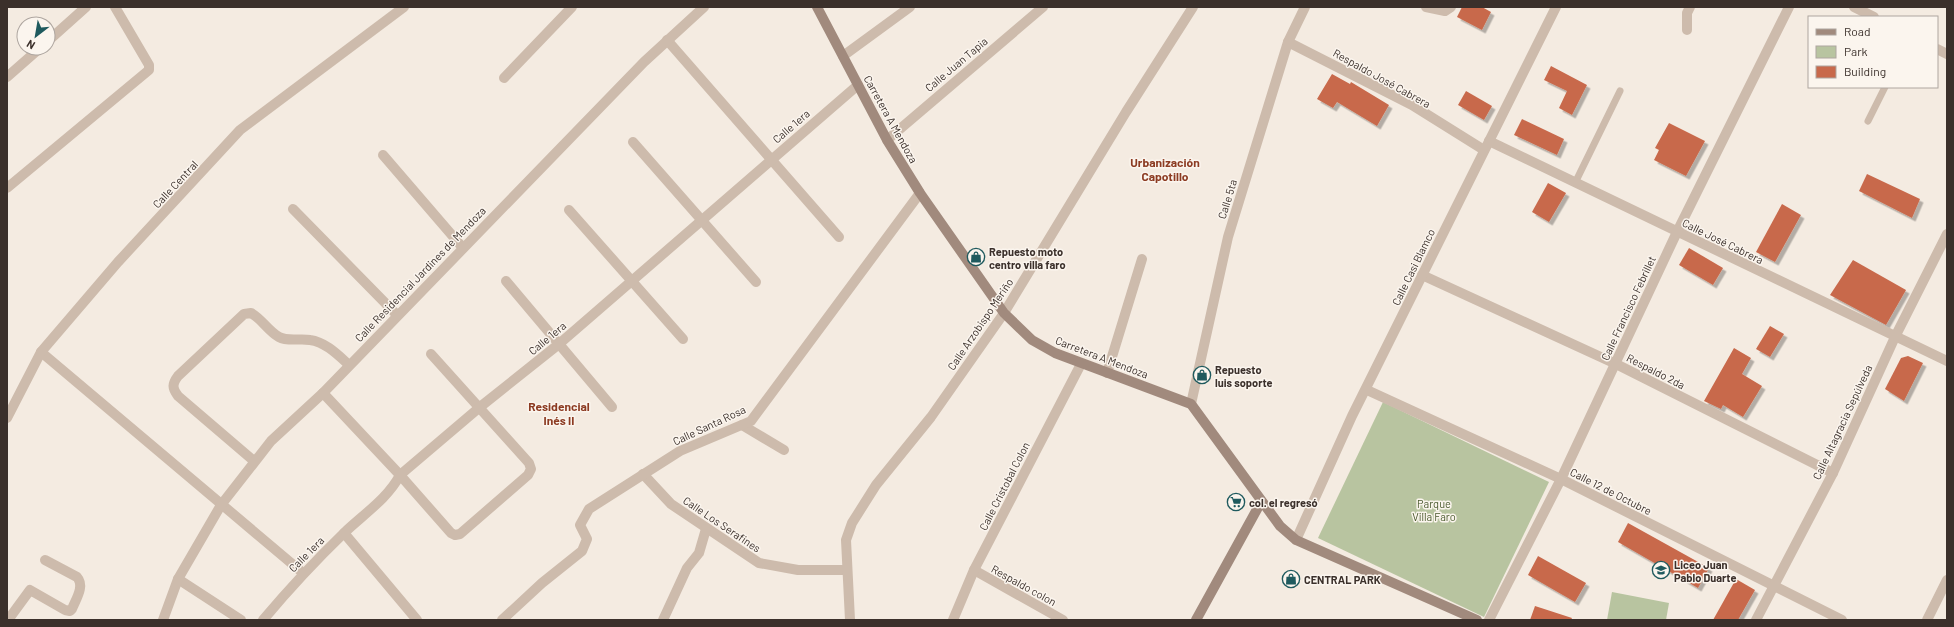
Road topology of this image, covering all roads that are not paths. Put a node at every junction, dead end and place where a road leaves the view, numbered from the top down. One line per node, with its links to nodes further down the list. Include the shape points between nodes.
1 (86, 7): 19 (street)
2 (115, 7): 38 (street, via 149,65 149,70)
3 (404, 7): 57 (street, Calle Central, via 240,130 118,262)
4 (572, 7): 27 (street)
5 (704, 7): 20 (street, Calle Residencial Jardines de Mendoza)
6 (817, 7): 25 (street, Carretera A Mendoza)
7 (910, 7): 25 (street)
8 (1043, 7): 32 (street, Calle Juan Tapia)
9 (1193, 7): 52 (street, Calle Arzobispo Meriño)
10 (1305, 7): 21 (street, Calle 5ta)
11 (1426, 7): 12 (street, via 1445,11)
12 (1451, 7)
13 (1556, 7): 34 (street, Calle Casi Blamco)
14 (1690, 7): 18 (street, via 1687,13)
15 (1789, 7): 43 (street, Calle Francisco Febrillet)
16 (1854, 7): 17 (street)
17 (1872, 16)
18 (1687, 30)
19 (56, 34)
20 (667, 40): 36 (street); 46 (street, Calle Residencial Jardines de Mendoza)
21 (1288, 42): 34 (street, Respaldo José Cabrera); 66 (street, Calle 5ta, via 1228,237)
22 (1938, 50): 23 (street)
23 (1947, 54)
24 (31, 56): 26 (street)
25 (843, 56): 28 (street, Carretera A Mendoza)
26 (7, 77)
27 (504, 78)
28 (858, 85): 32 (street, Carretera A Mendoza); 36 (street, Calle 1era)
29 (1885, 88): 31 (lane)
30 (1620, 91): 37 (lane)
31 (1868, 121)
32 (887, 140): 39 (street, Carretera A Mendoza)
33 (633, 142): 42 (street)
34 (1486, 146): 37 (street, Calle José Cabrera); 48 (street, Calle Casi Blamco)
35 (383, 155): 46 (street)
36 (771, 159): 42 (street, Calle 1era); 45 (street)
37 (1575, 183): 43 (street, Calle José Cabrera)
38 (7, 188)
39 (920, 193): 52 (street, Carretera A Mendoza); 70 (street, Calle Santa Rosa, via 752,421)
40 (293, 209): 53 (street)
41 (570, 210): 50 (street)
42 (701, 220): 50 (street, Calle 1era); 51 (street)
43 (1677, 232): 54 (street, Calle José Cabrera); 62 (street, Calle Francisco Febrillet)
44 (1947, 234): 54 (street, Calle Altagracia Sepúlveda)
45 (839, 237)
46 (463, 248): 53 (street, Calle Residencial Jardines de Mendoza)
47 (1142, 259): 63 (street)
48 (1422, 275): 62 (street, Respaldo 2da); 64 (street, Calle Casi Blamco)
49 (506, 281): 56 (street)
50 (632, 281): 55 (street); 56 (street, Calle 1era)
51 (756, 282)
52 (1004, 313): 61 (street, Carretera A Mendoza, via 1032,340); 83 (street, Calle Arzobispo Meriño, via 931,417 876,485 852,523 846,540)
53 (397, 314): 60 (street, Calle Residencial Jardines de Mendoza)
54 (1895, 337): 59 (street, Calle José Cabrera); 73 (street, Calle Altagracia Sepúlveda)
55 (683, 339)
56 (559, 344): 67 (street, Calle 1era); 68 (street)
57 (41, 352): 69 (street, Calle Central); 78 (street)
58 (431, 354): 67 (street)
59 (1947, 362)
60 (348, 364): 65 (street, Calle Residencial Jardines de Mendoza); 72 (street, via 320,342 280,337 251,313 244,314 178,376 173,382 173,389 178,396)
61 (1081, 364): 63 (street, Carretera A Mendoza); 84 (street, Calle Cristobal Colon)
62 (1616, 364): 73 (street, Respaldo 2da); 76 (street, Calle Francisco Febrillet)
63 (1106, 373): 66 (street, Carretera A Mendoza)
64 (1366, 390): 76 (street, Calle 12 de Octubre); 81 (street, Calle Casi Blamco)
65 (323, 393): 72 (street, Calle Residencial Jardines de Mendoza, via 271,441); 75 (street)
66 (1191, 404): 77 (street)
67 (480, 407): 75 (street, Calle 1era); 75 (street, via 529,463 531,469 528,475 460,534 451,533)
68 (612, 407)
69 (7, 418)
70 (742, 425): 71 (street); 74 (street, Calle Santa Rosa, via 680,451)
71 (784, 450)
72 (254, 461): 78 (street, Calle Residencial Jardines de Mendoza)
73 (1833, 473): 88 (street, Calle Altagracia Sepúlveda)
74 (643, 474): 79 (street, Calle Los Serafines, via 671,504); 94 (street, Calle Santa Rosa, via 589,509 580,525 587,539 582,552 542,583)
75 (400, 475): 80 (street, Calle 1era, via 393,488)
76 (1561, 479): 88 (street, Calle 12 de Octubre); 101 (street, Calle Francisco Febrillet)
77 (1261, 502): 81 (street, via 1280,526); 99 (street)
78 (221, 505): 85 (street); 86 (street, Calle Residencial Jardines de Mendoza)
79 (706, 529): 83 (street, Calle Los Serafines, via 759,563 798,570); 95 (street, via 699,553 687,568)
80 (344, 533): 85 (street, Calle 1era); 93 (street)
81 (1296, 540): 100 (street)
82 (45, 560): 89 (street, via 81,581 72,609 65,610 30,590)
83 (847, 570): 96 (street, Calle Arzobispo Meriño)
84 (974, 570): 97 (street, Calle Cristobal Colon); 98 (street, Respaldo colon)
85 (303, 573): 92 (street, Calle 1era)
86 (178, 579): 90 (street, Calle Residencial Jardines de Mendoza); 91 (street)
87 (1947, 580): 104 (street)
88 (1775, 586): 102 (street, Calle Altagracia Sepúlveda); 103 (street, Calle 12 de Octubre)
89 (8, 620)
90 (163, 620)
91 (241, 620)
92 (263, 620)
93 (417, 620)
94 (502, 620)
95 (663, 620)
96 (850, 620)
97 (953, 620)
98 (1063, 620)
99 (1196, 620)
100 (1477, 620)
101 (1489, 620)
102 (1756, 620)
103 (1842, 620)
104 (1927, 620)

